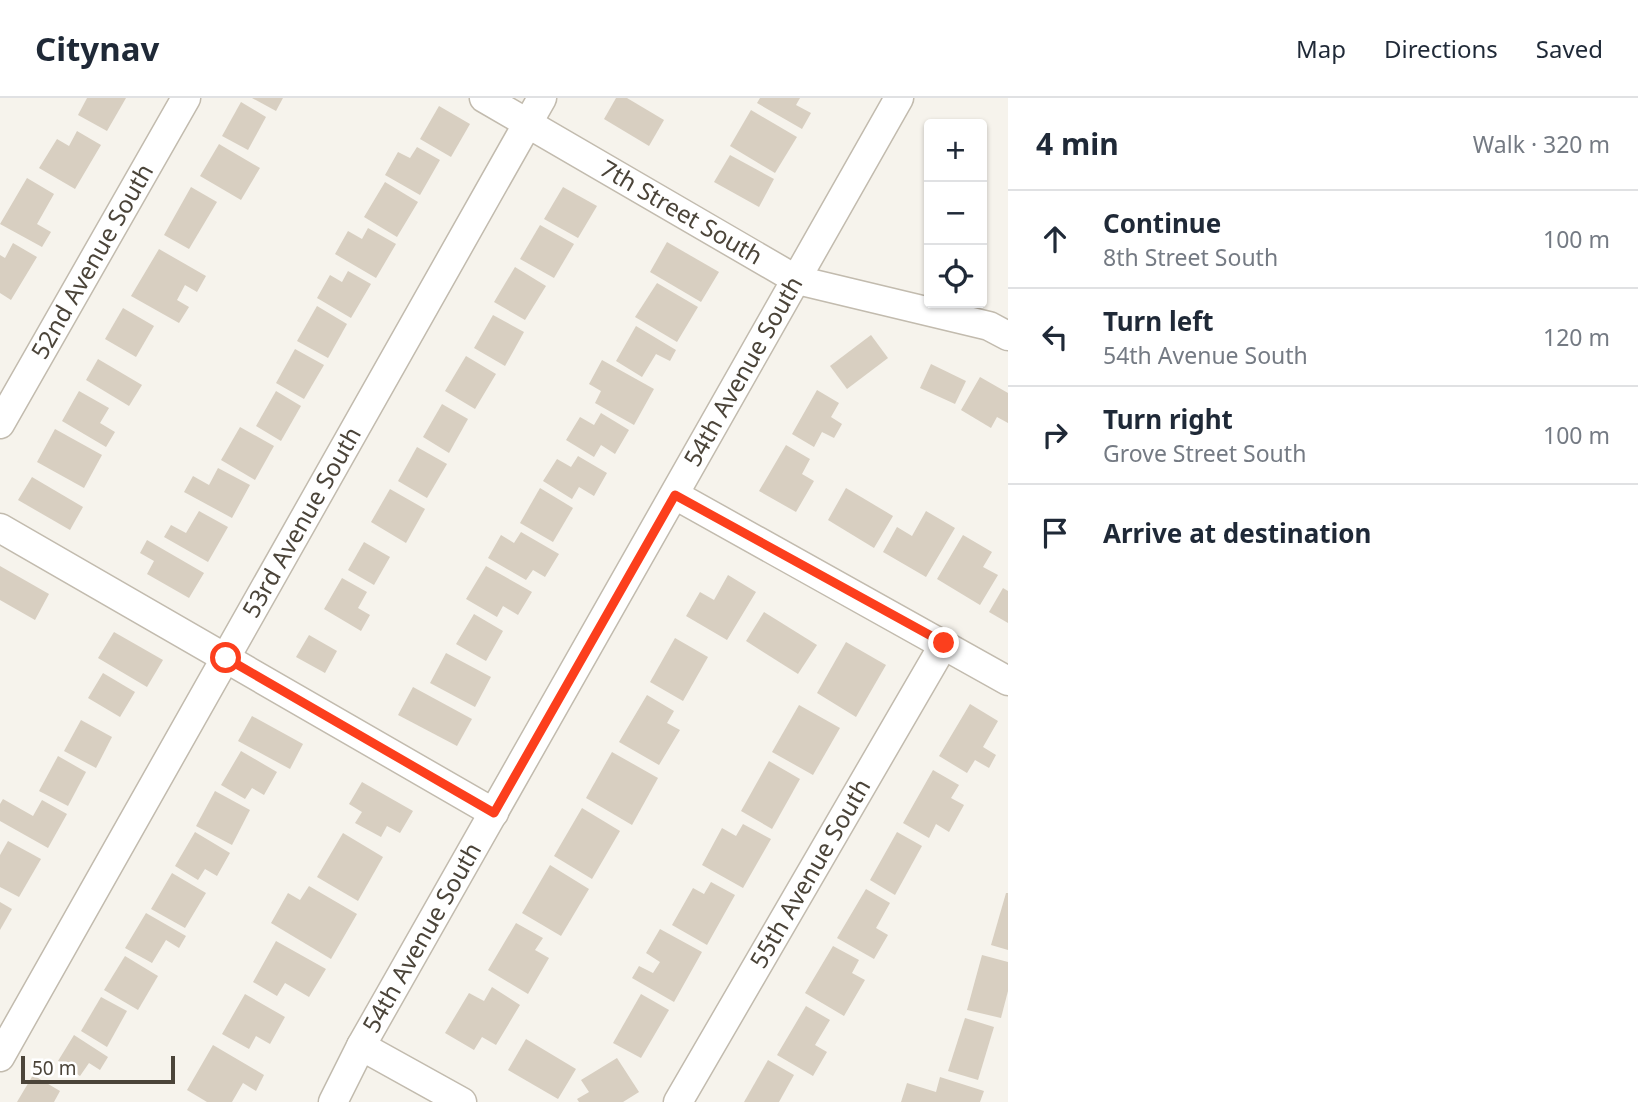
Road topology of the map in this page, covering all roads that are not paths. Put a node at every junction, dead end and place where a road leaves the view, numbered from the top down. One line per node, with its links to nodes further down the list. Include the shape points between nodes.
1 (186, 98): 7 (street, 52nd Avenue South)
2 (485, 98): 4 (street, 7th Street South)
3 (899, 98): 5 (street, 54th Avenue South)
4 (535, 110): 5 (street, 7th Street South); 11 (street, 53rd Avenue South)
5 (797, 280): 6 (street, 7th Street South, via 989,326); 8 (street, 54th Avenue South)
6 (1008, 336)
7 (0, 424)
8 (675, 495): 10 (street); 13 (street, 54th Avenue South)
9 (0, 528): 11 (street)
10 (944, 643): 12 (street); 19 (street, 55th Avenue South)
11 (226, 658): 13 (street); 15 (street, 53rd Avenue South)
12 (1008, 681)
13 (494, 813): 14 (street, 54th Avenue South)
14 (360, 1046): 16 (street, 54th Avenue South); 17 (street, 54th Avenue South); 18 (street)
15 (0, 1057)
16 (322, 1102)
17 (333, 1102)
18 (462, 1102)
19 (678, 1102)

